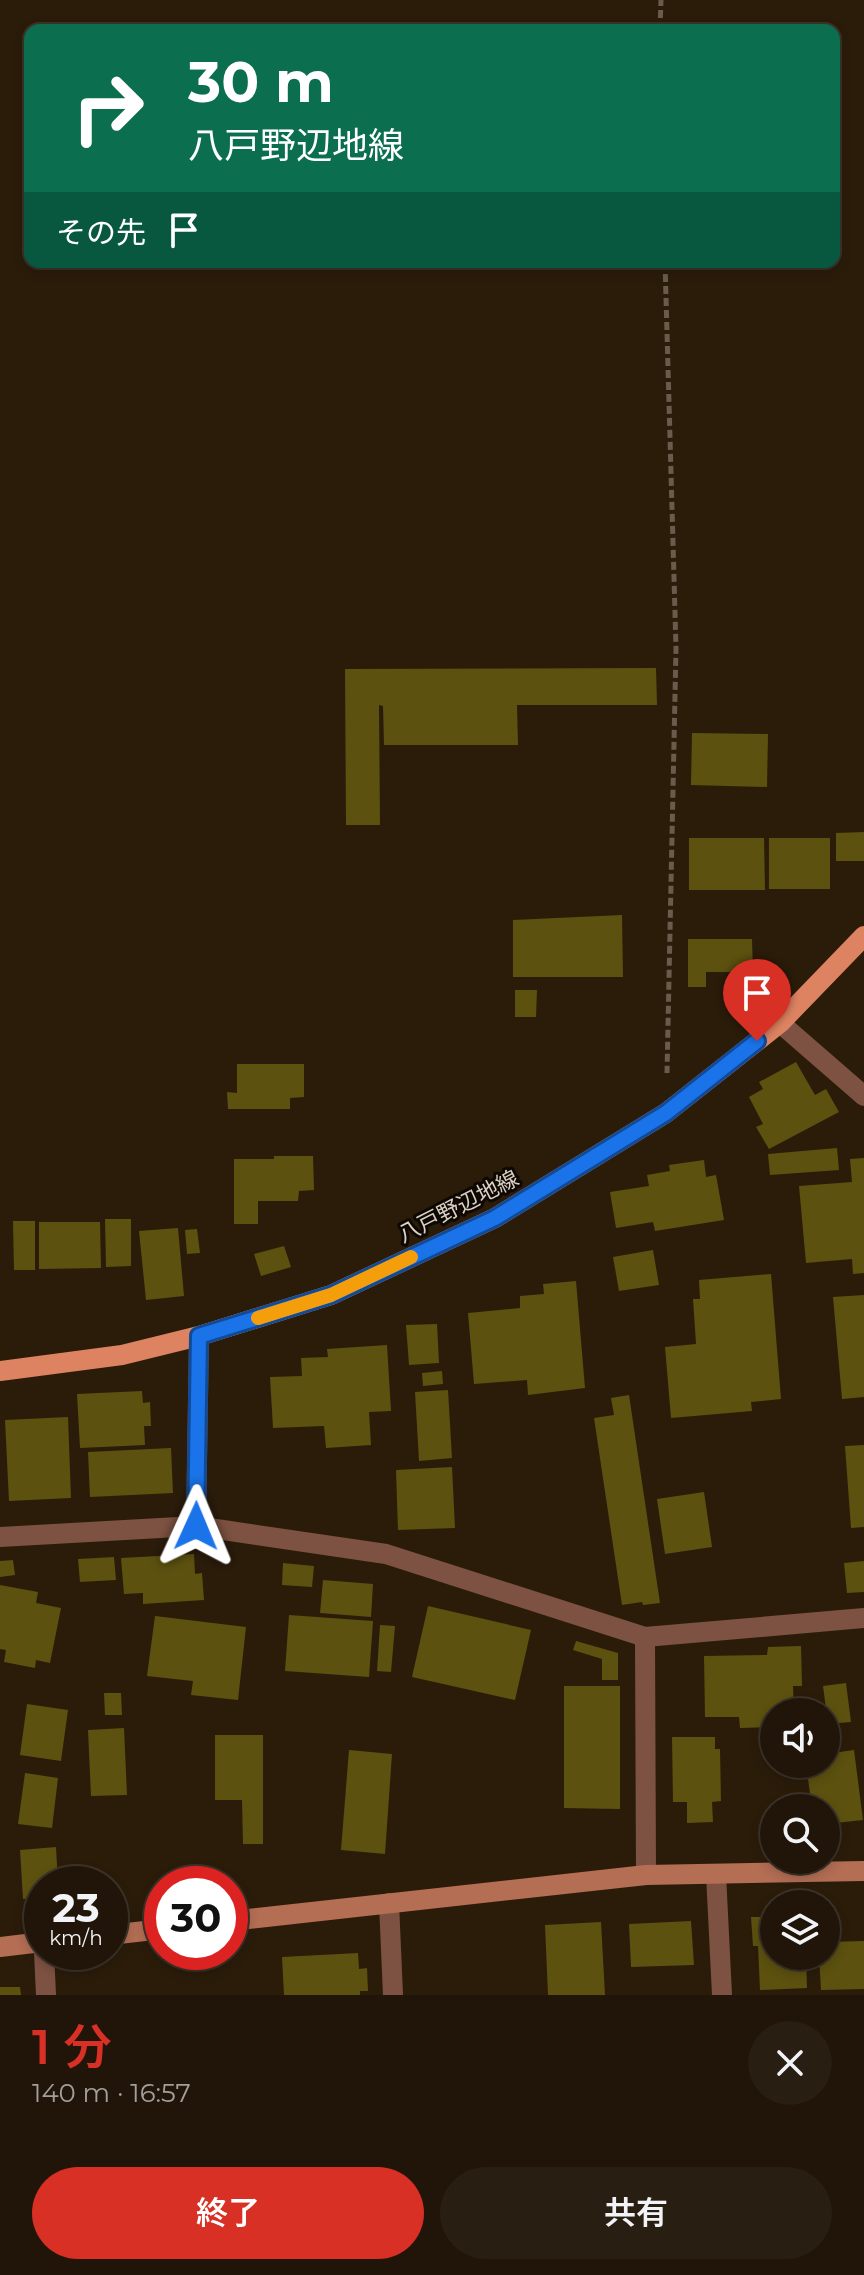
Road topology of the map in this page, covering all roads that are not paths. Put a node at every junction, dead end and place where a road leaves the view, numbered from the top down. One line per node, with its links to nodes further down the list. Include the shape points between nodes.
1 (864, 936): 2 (main road, 八戸野辺地線)
2 (780, 1023): 3 (street); 4 (main road, 八戸野辺地線, via 666,1113 481,1224 331,1295)
3 (864, 1096)
4 (199, 1336): 5 (main road, 八戸野辺地線, via 122,1355); 6 (street)
5 (0, 1371)
6 (196, 1526): 7 (street); 9 (street, via 386,1554)
7 (0, 1537)
8 (864, 1618): 9 (street)
9 (645, 1637): 12 (street)
10 (864, 1871): 11 (street)
11 (716, 1874): 12 (street); 20 (street)
12 (646, 1875): 13 (street)
13 (389, 1903): 14 (street); 19 (street)
14 (248, 1919)
15 (24, 1944): 16 (street)
16 (0, 1947)
17 (45, 1970): 18 (street)
18 (46, 1995)
19 (393, 1995)
20 (722, 1995)

